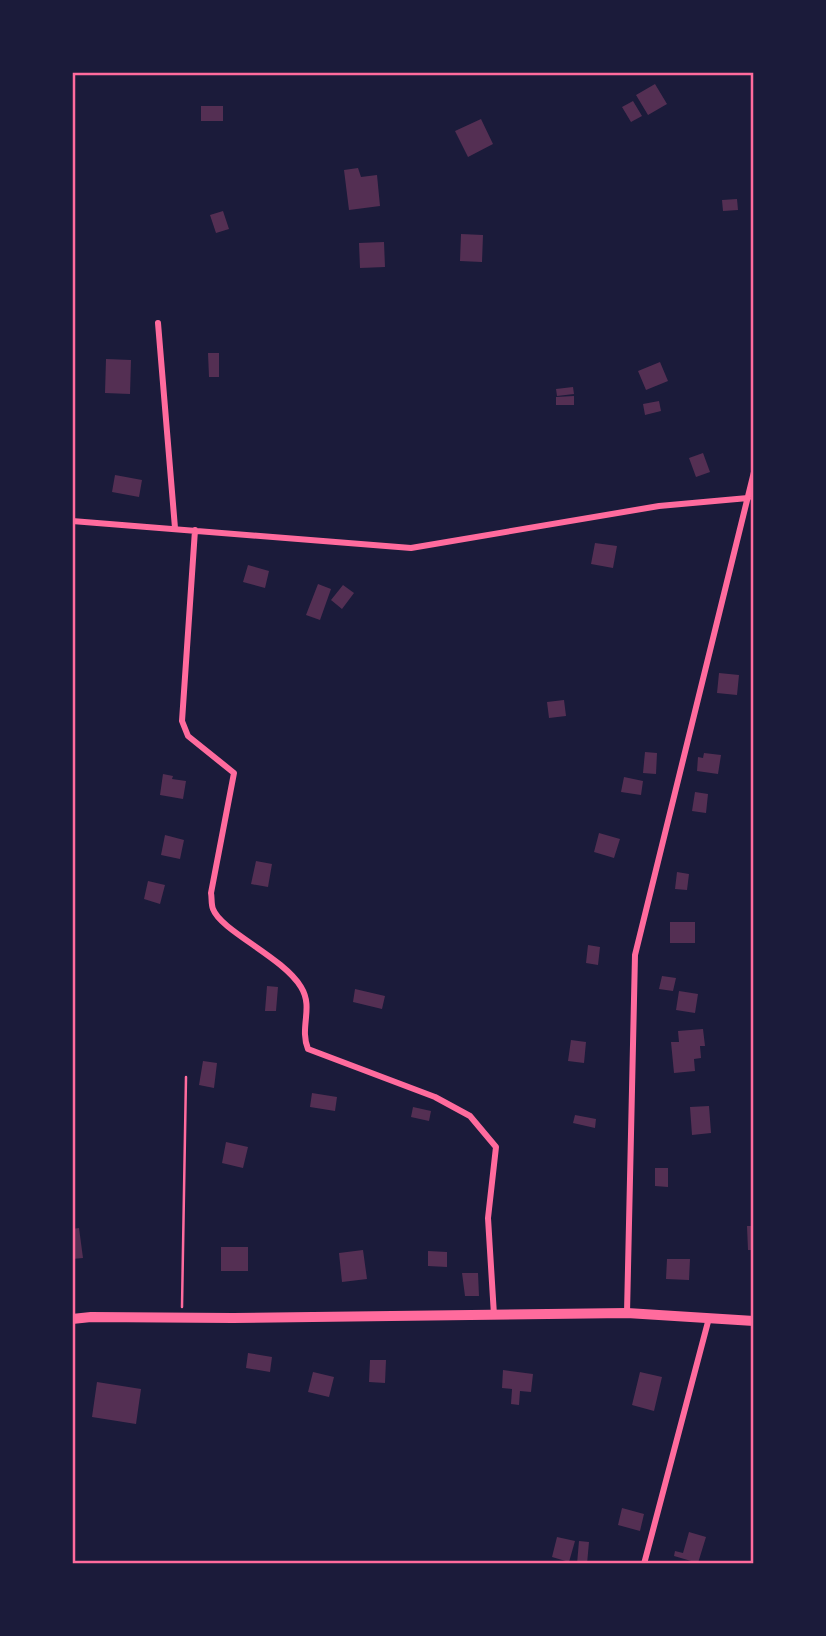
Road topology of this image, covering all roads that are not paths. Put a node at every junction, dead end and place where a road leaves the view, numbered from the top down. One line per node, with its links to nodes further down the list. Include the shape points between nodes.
1 (158, 323): 5 (street)
2 (754, 472): 3 (street)
3 (748, 498): 6 (street, via 659,506 411,548); 7 (street, via 635,955)
4 (72, 521): 5 (street)
5 (175, 528): 6 (street)
6 (195, 530): 8 (street, via 182,721 188,736 234,773 211,893 213,910 283,965 300,986 308,1000 304,1038 309,1049 435,1097 470,1116 496,1147 488,1218)
7 (627, 1313): 8 (main road); 9 (main road)
8 (494, 1315): 10 (main road)
9 (709, 1318): 11 (main road); 12 (street)
10 (72, 1319)
11 (754, 1321)
12 (644, 1564)

